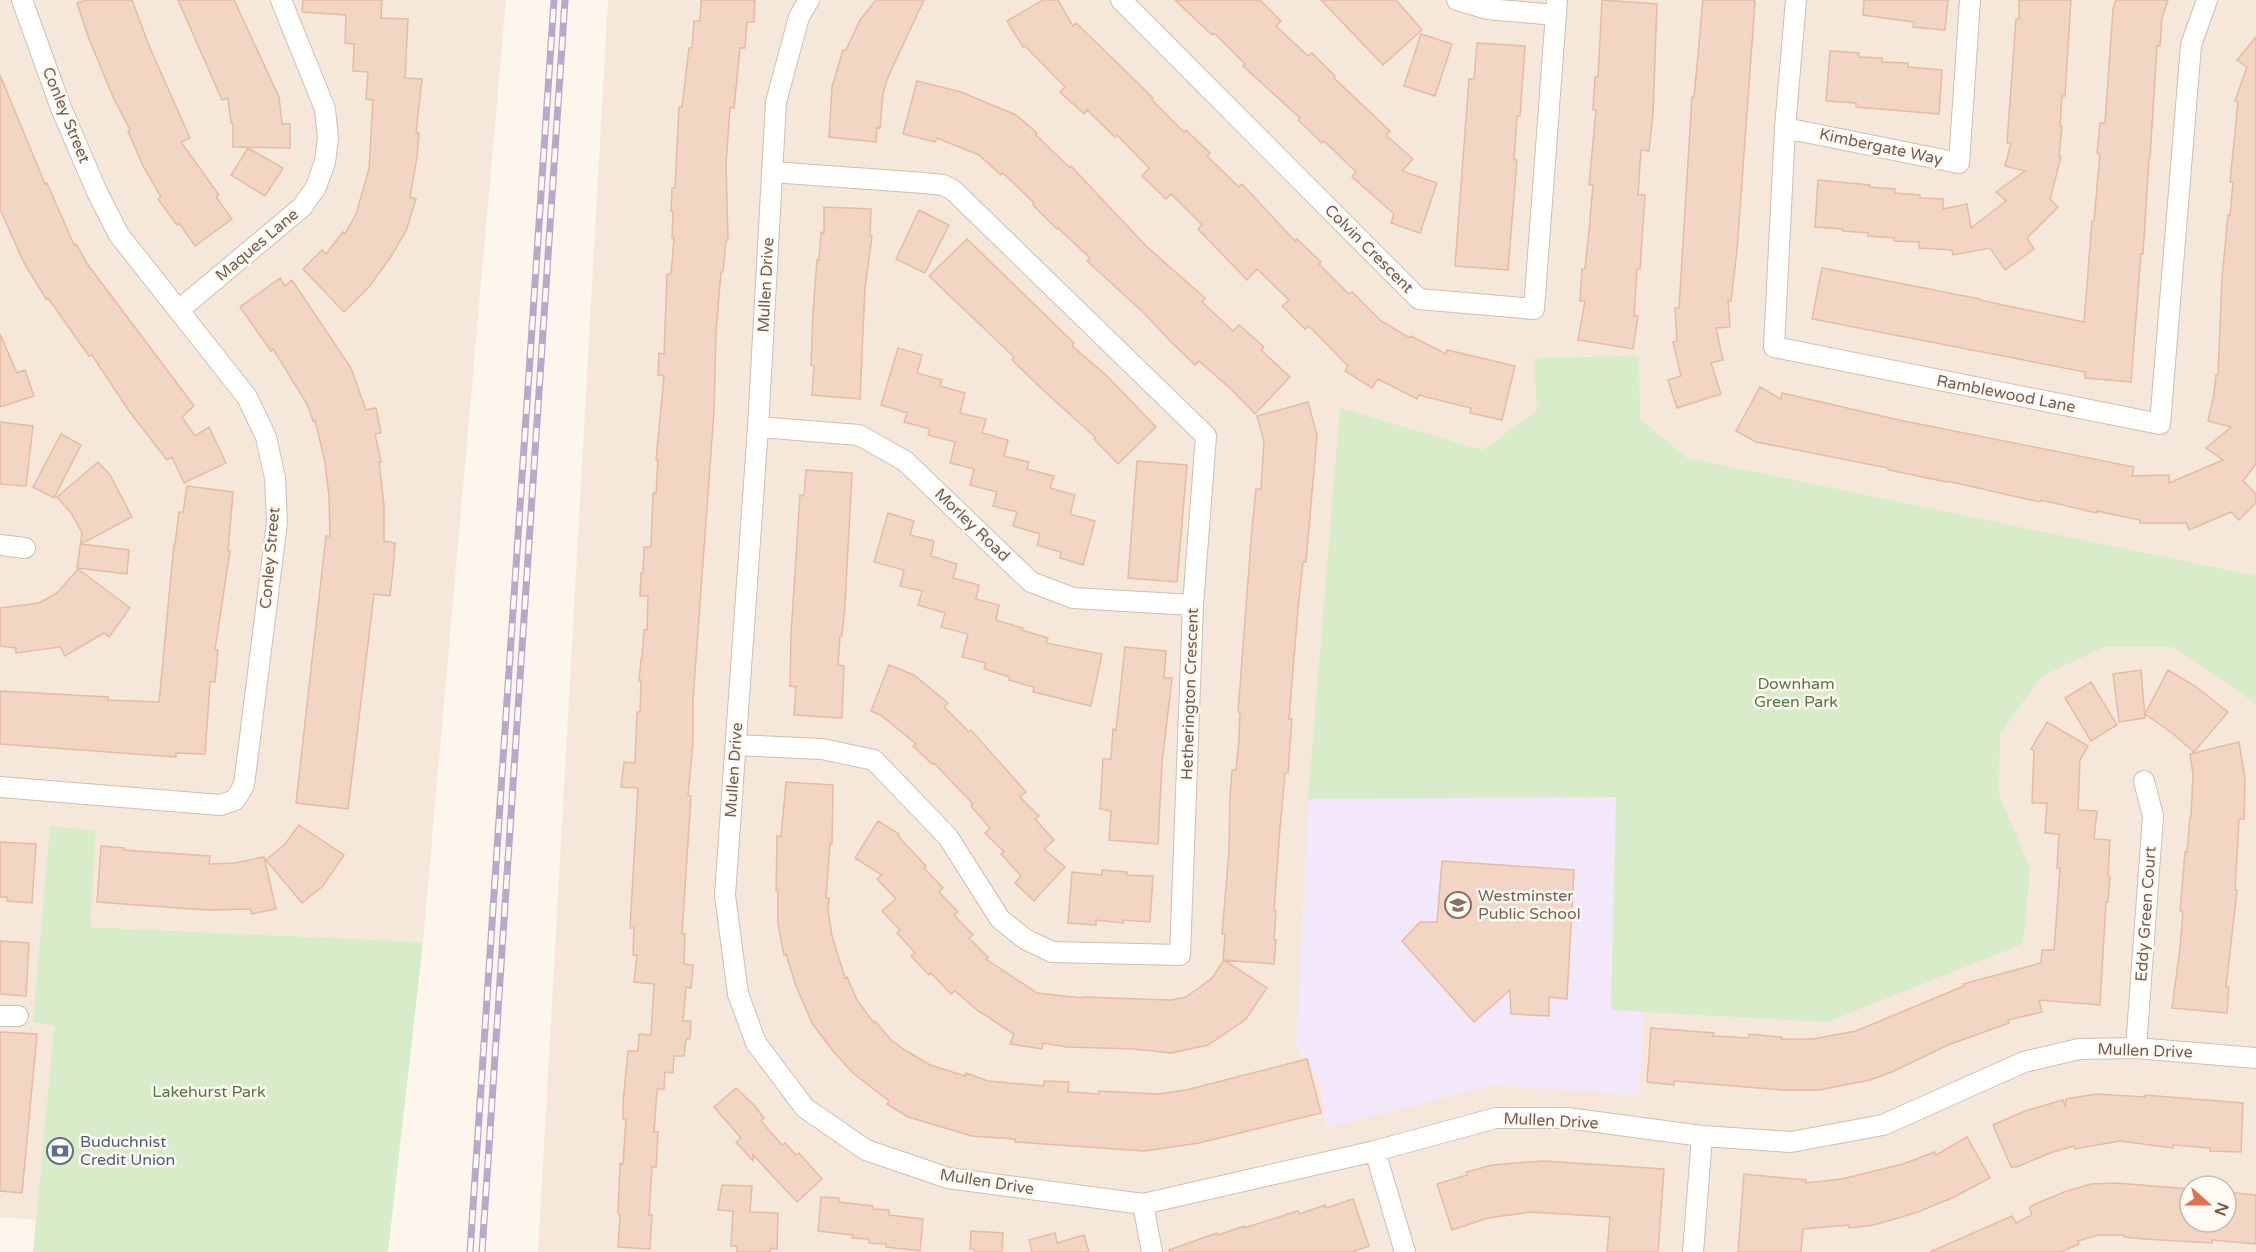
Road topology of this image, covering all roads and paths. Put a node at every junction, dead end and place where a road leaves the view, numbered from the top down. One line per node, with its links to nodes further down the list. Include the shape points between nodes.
1 (22, 0): 12 (street, Conley Street, via 97,192 120,235)
2 (281, 0): 12 (street, Maques Lane, via 325,109 328,138 316,187 302,207)
3 (809, 0): 11 (street, Mullen Drive, via 799,17 776,102)
4 (1121, 0): 9 (street, Colvin Crescent, via 1419,299 1534,309)
5 (1457, 0): 9 (street, via 1487,9)
6 (1796, 0): 10 (street, Ramblewood Lane)
7 (1970, 0): 10 (street, Kimbergate Way, via 1959,163)
8 (2207, 0): 10 (street, Ramblewood Lane, via 2191,45 2160,424 1773,347)
9 (1556, 7)
10 (1785, 128)
11 (772, 172): 13 (street, Mullen Drive); 16 (street, Hetherington Crescent, via 924,183 953,190 1206,436)
12 (179, 310): 19 (street, Conley Street, via 247,397 266,437 275,478 277,522 244,785 235,800 220,805)
13 (758, 427): 16 (street, Morley Road, via 859,435 905,461 1031,582 1073,598); 17 (street, Mullen Drive)
14 (0, 545): 15 (street)
15 (25, 548)
16 (1193, 605): 17 (street, Hetherington Crescent, via 1180,955 1052,952 1043,948 1024,939 1000,919 948,837 874,760 822,749)
17 (736, 745): 24 (street, Mullen Drive, via 725,895 738,994 756,1043 805,1108 866,1150 948,1178)
18 (2144, 781): 20 (street, Eddy Green Court, via 2153,816)
19 (0, 787)
20 (2136, 1048): 21 (street, Mullen Drive); 22 (street, Mullen Drive, via 2079,1049 2024,1062 1883,1125 1791,1142)
21 (2256, 1058)
22 (1702, 1137): 23 (street, Mullen Drive, via 1567,1118 1496,1118); 27 (street)
23 (1375, 1151): 24 (street, Mullen Drive); 26 (street)
24 (1143, 1204): 25 (street)
25 (1152, 1252)
26 (1405, 1252)
27 (1693, 1252)

